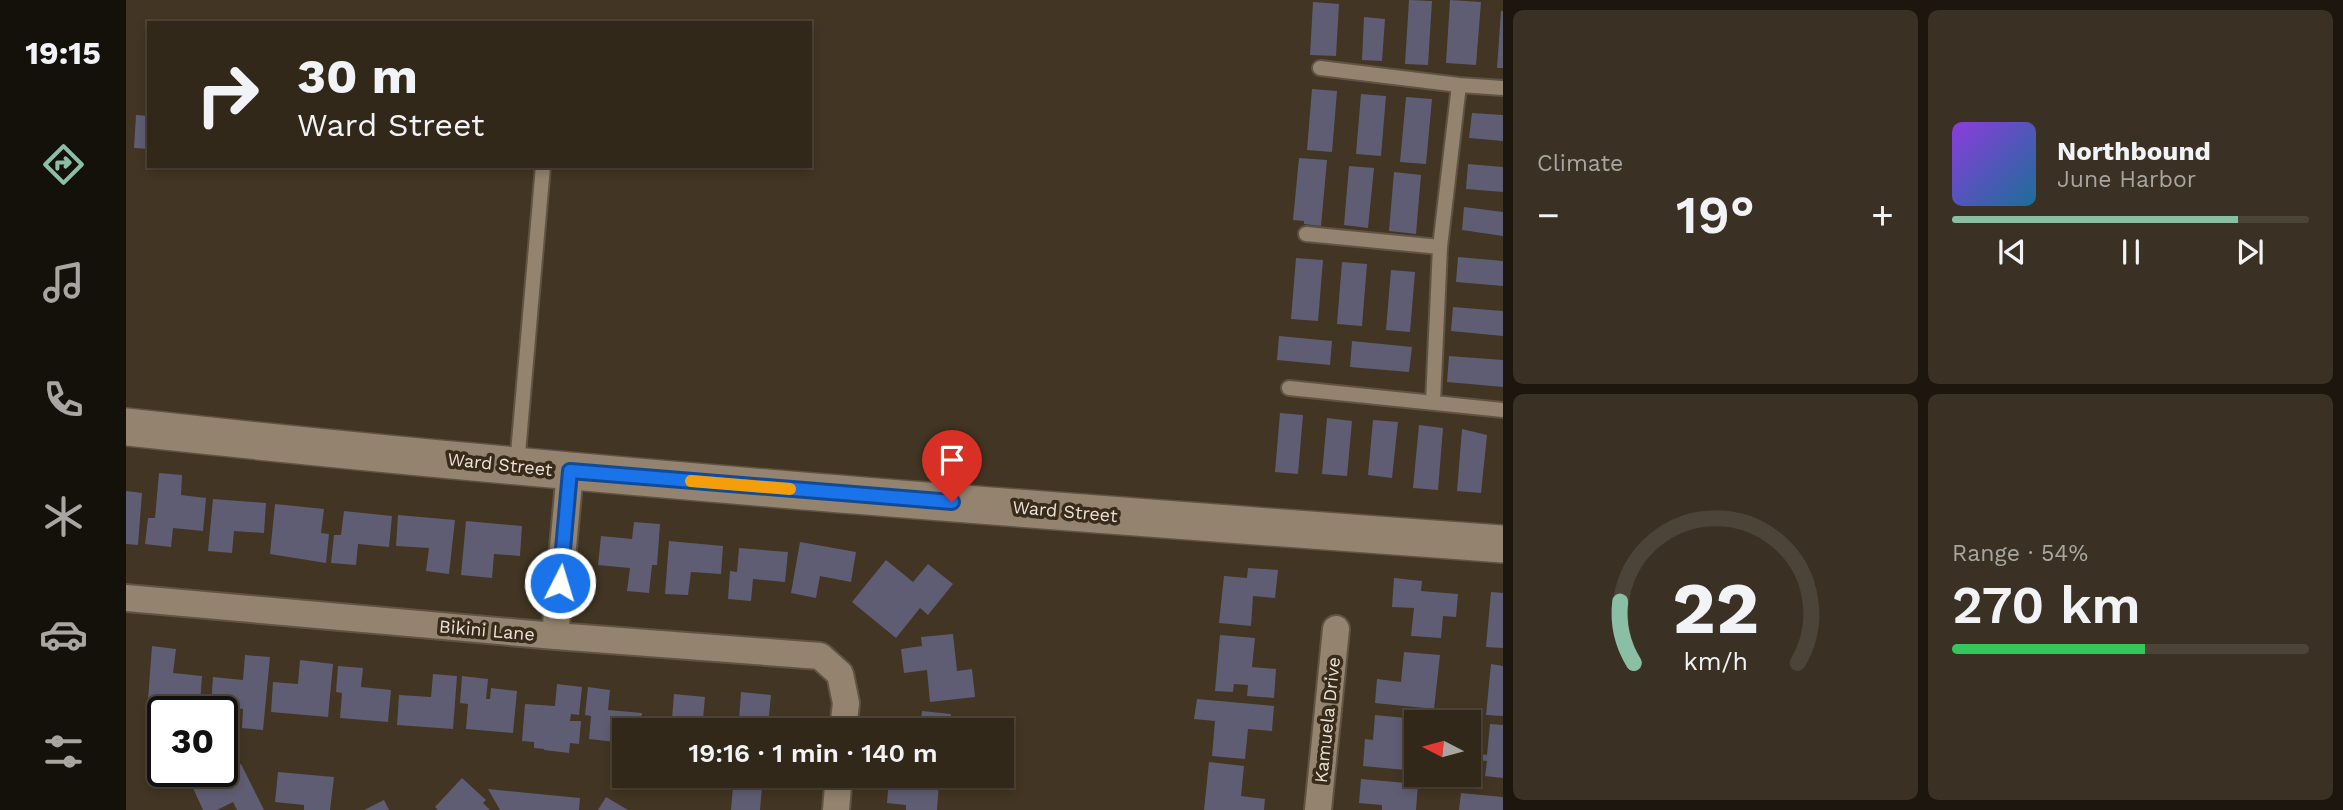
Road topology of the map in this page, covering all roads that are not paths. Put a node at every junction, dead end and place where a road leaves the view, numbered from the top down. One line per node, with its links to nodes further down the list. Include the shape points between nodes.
1 (1320, 68): 2 (lane)
2 (1459, 85): 3 (lane); 6 (lane)
3 (1503, 88)
4 (543, 168): 11 (lane)
5 (1306, 234): 6 (lane)
6 (1440, 247): 8 (lane)
7 (1289, 388): 8 (lane)
8 (1433, 402): 9 (lane)
9 (1503, 410)
10 (126, 427): 11 (street, Ward Street)
11 (516, 466): 12 (street, Ward Street)
12 (570, 471): 13 (street, Ward Street); 16 (street)
13 (1503, 544)
14 (126, 598): 16 (street, Bikini Lane)
15 (1336, 629): 20 (street, Kamuela Drive)
16 (555, 636): 17 (street, Bikini Lane, via 820,656 840,674)
17 (845, 718)
18 (838, 788): 19 (street)
19 (836, 810)
20 (1318, 810)

